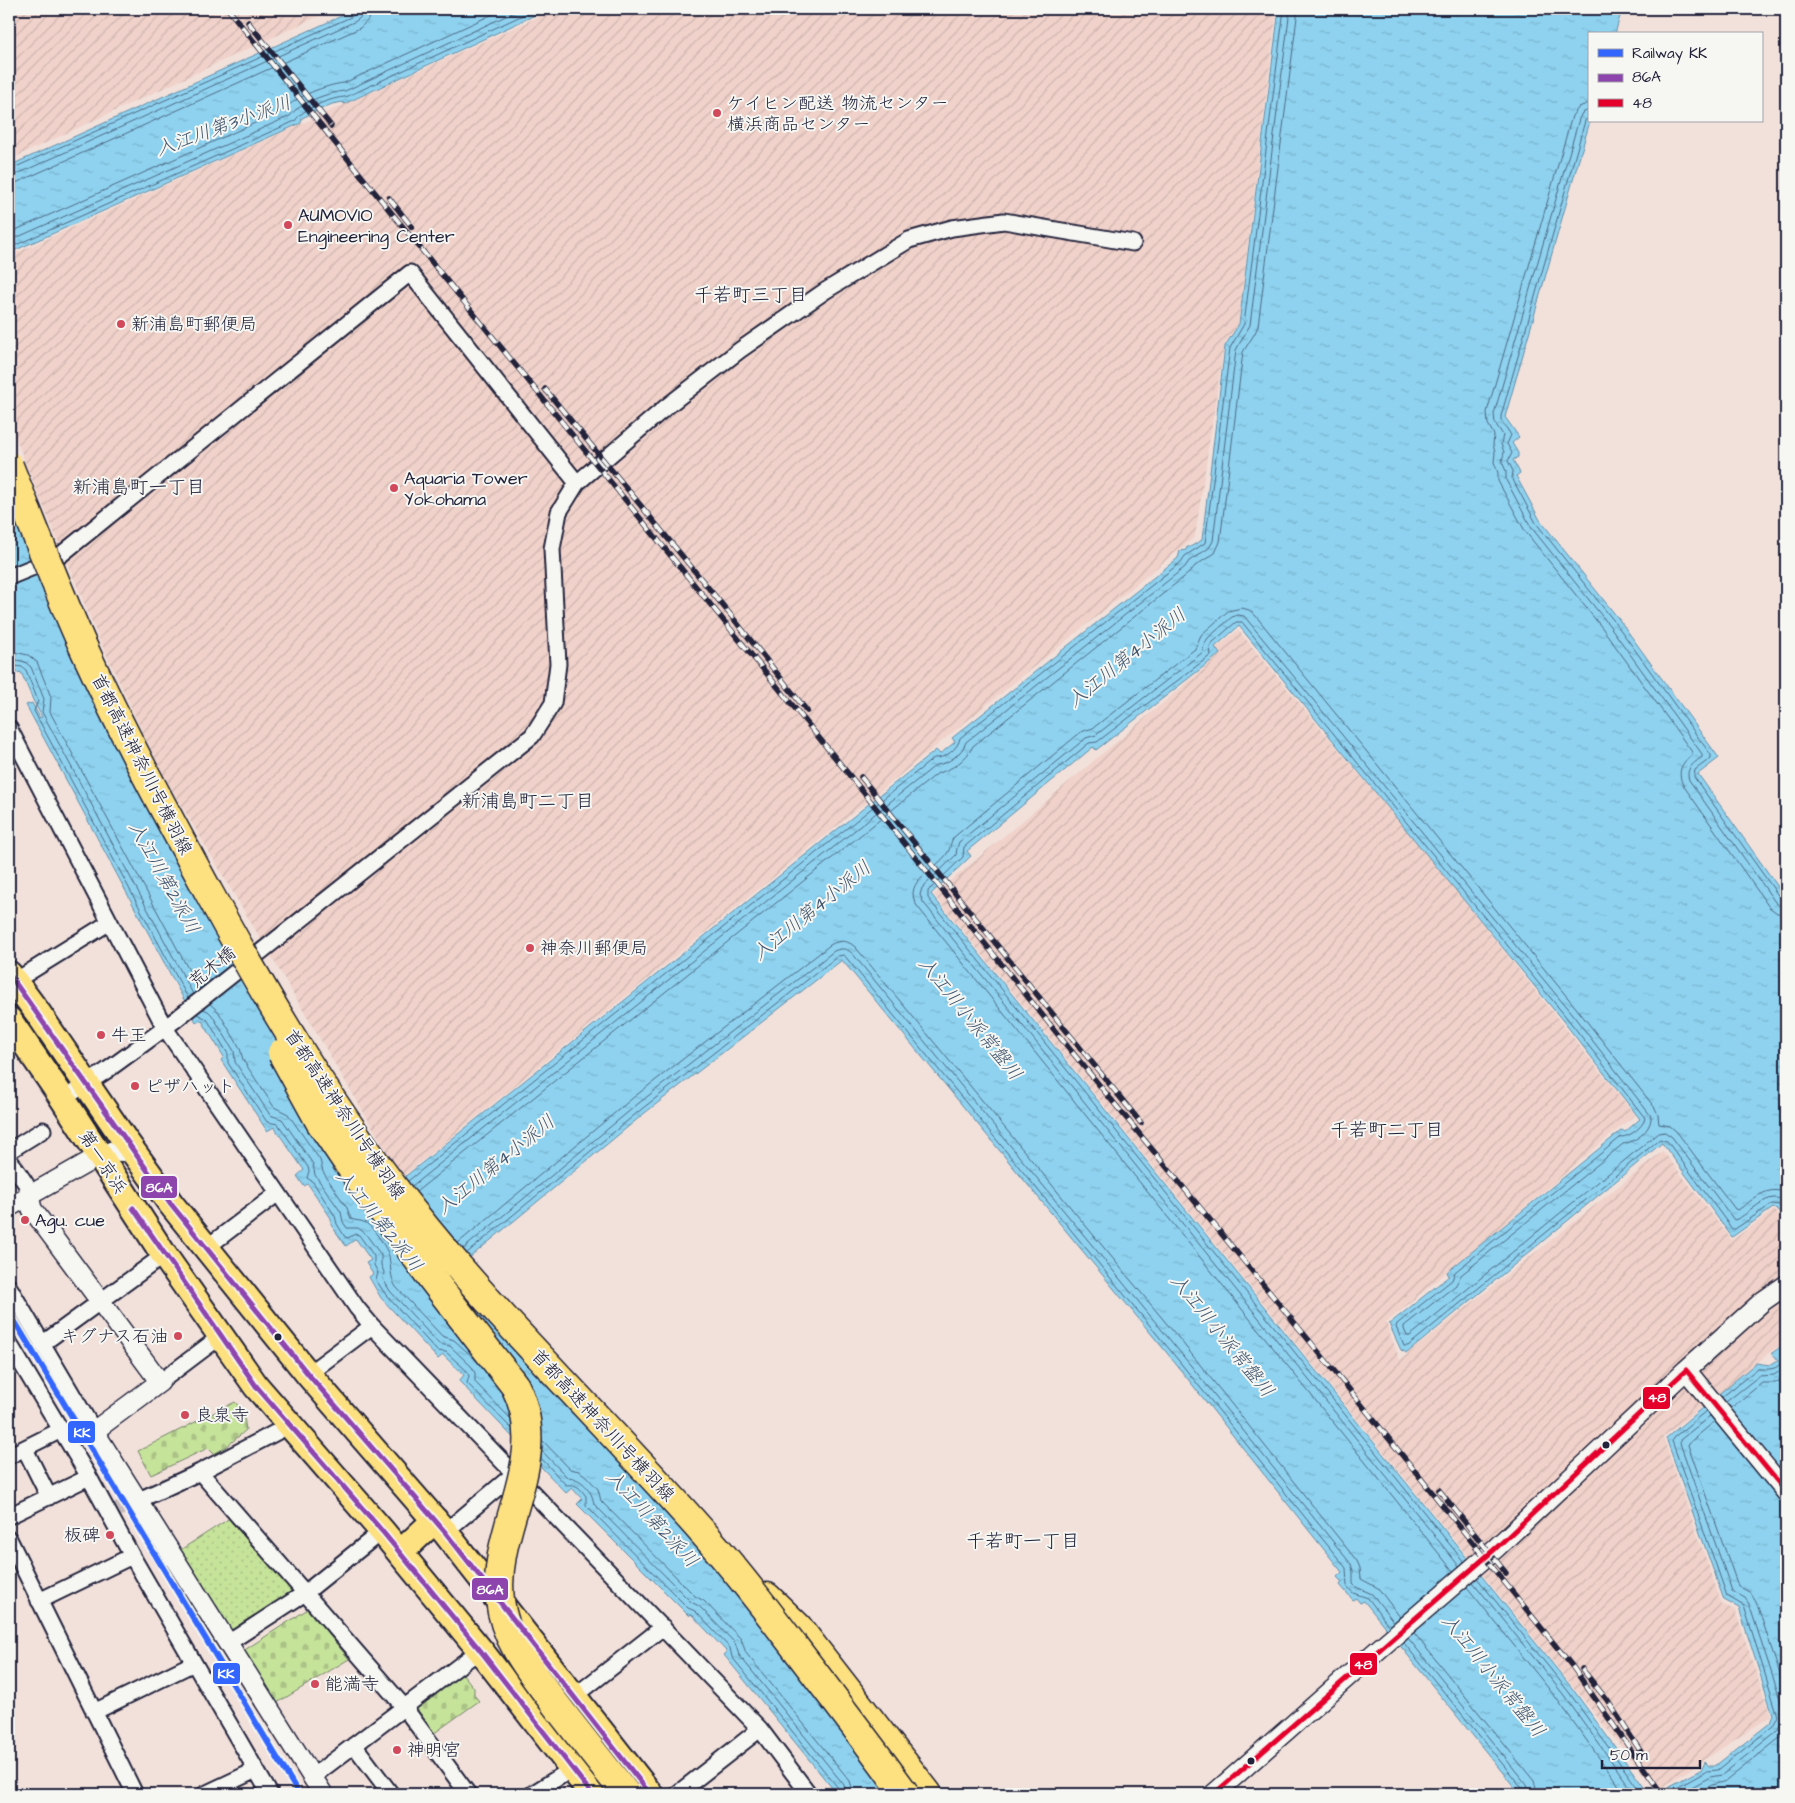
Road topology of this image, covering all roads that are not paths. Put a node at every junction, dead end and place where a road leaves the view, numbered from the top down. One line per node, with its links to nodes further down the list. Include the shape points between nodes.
1 (1133, 243): 3 (street, 荒木橋, via 1004,221 952,228 909,240 825,291 740,350 666,407)
2 (9, 466): 49 (highway, 首都高速神奈川1号横羽線, bridge, via 63,601 110,704 233,937 294,1041 369,1153 454,1263)
3 (577, 483): 5 (street, via 410,273 58,557); 9 (street, 荒木橋, via 559,512 552,548 558,664 553,703 532,736)
4 (9, 507): 11 (highway, 首都高速神奈川1号横羽線, via 70,658 95,710 215,936)
5 (9, 577)
6 (9, 728): 7 (street)
7 (110, 922): 8 (street); 9 (street)
8 (16, 975): 12 (highway, 第一京浜)
9 (165, 1028): 12 (street, 荒木橋); 19 (street)
10 (11, 1029): 13 (highway, 第一京浜)
11 (280, 1049): 74 (highway, bridge, via 346,1162 509,1378 523,1402 528,1447 501,1562 502,1614 522,1658); 78 (highway, 首都高速神奈川1号横羽線, bridge, via 356,1161 442,1272 701,1554)
12 (86, 1085): 13 (street, 荒木橋); 16 (highway, 第一京浜)
13 (63, 1099): 17 (highway, 第一京浜)
14 (43, 1130): 15 (street)
15 (9, 1151)
16 (133, 1152): 17 (street, via 112,1151); 22 (highway, 第一京浜)
17 (99, 1156): 20 (street); 23 (highway, 第一京浜)
18 (9, 1159): 20 (street, via 26,1184)
19 (278, 1193): 22 (street); 27 (street)
20 (29, 1196): 21 (street); 26 (street, via 32,1209)
21 (9, 1207)
22 (206, 1248): 32 (highway, 第一京浜)
23 (164, 1255): 26 (street); 28 (highway, 第一京浜)
24 (1786, 1284): 31 (street)
25 (9, 1287): 30 (street)
26 (101, 1302): 30 (street); 33 (street)
27 (372, 1326): 32 (street); 40 (street)
28 (221, 1336): 33 (street); 34 (highway, 第一京浜, via 256,1386)
29 (9, 1343): 35 (street)
30 (42, 1344): 36 (street)
31 (1686, 1370): 42 (street); 81 (street, via 1472,1569)
32 (308, 1374): 46 (highway, 第一京浜)
33 (160, 1382): 36 (street)
34 (290, 1425): 39 (street); 47 (highway, 第一京浜)
35 (61, 1430): 37 (street); 41 (street)
36 (94, 1431): 44 (street)
37 (25, 1449): 38 (street); 43 (street)
38 (9, 1456)
39 (200, 1472): 44 (street); 52 (street)
40 (515, 1473): 46 (street); 54 (street)
41 (89, 1477): 43 (street); 51 (street)
42 (1786, 1492)
43 (49, 1496): 45 (street)
44 (137, 1501): 55 (street)
45 (9, 1516)
46 (440, 1526): 50 (highway); 58 (highway, 第一京浜)
47 (382, 1531): 50 (highway, 第一京浜); 52 (street)
48 (9, 1539): 53 (street)
49 (713, 1544): 79 (highway, 首都高速神奈川1号横羽線, bridge); 80 (highway, bridge, via 798,1627)
50 (400, 1553): 56 (highway, 第一京浜)
51 (132, 1556): 53 (street); 57 (street)
52 (305, 1593): 55 (street); 59 (street)
53 (39, 1601): 60 (street)
54 (663, 1627): 58 (street); 61 (street)
55 (228, 1644): 65 (street)
56 (480, 1650): 59 (street); 63 (highway, 第一京浜)
57 (194, 1663): 60 (street); 64 (street)
58 (575, 1696): 75 (highway, 第一京浜)
59 (404, 1707): 62 (street); 71 (street)
60 (94, 1712): 66 (street)
61 (760, 1729): 76 (street); 77 (street)
62 (354, 1745): 65 (street); 70 (street)
63 (572, 1769): 72 (street); 73 (highway, 第一京浜)
64 (256, 1770): 67 (street); 68 (street)
65 (312, 1777): 69 (street)
66 (135, 1794)
67 (205, 1794)
68 (270, 1794)
69 (323, 1794)
70 (391, 1794)
71 (468, 1794)
72 (532, 1794)
73 (592, 1794)
74 (626, 1794)
75 (650, 1794)
76 (677, 1794)
77 (809, 1794)
78 (885, 1794)
79 (905, 1794)
80 (928, 1794)
81 (1214, 1794)

